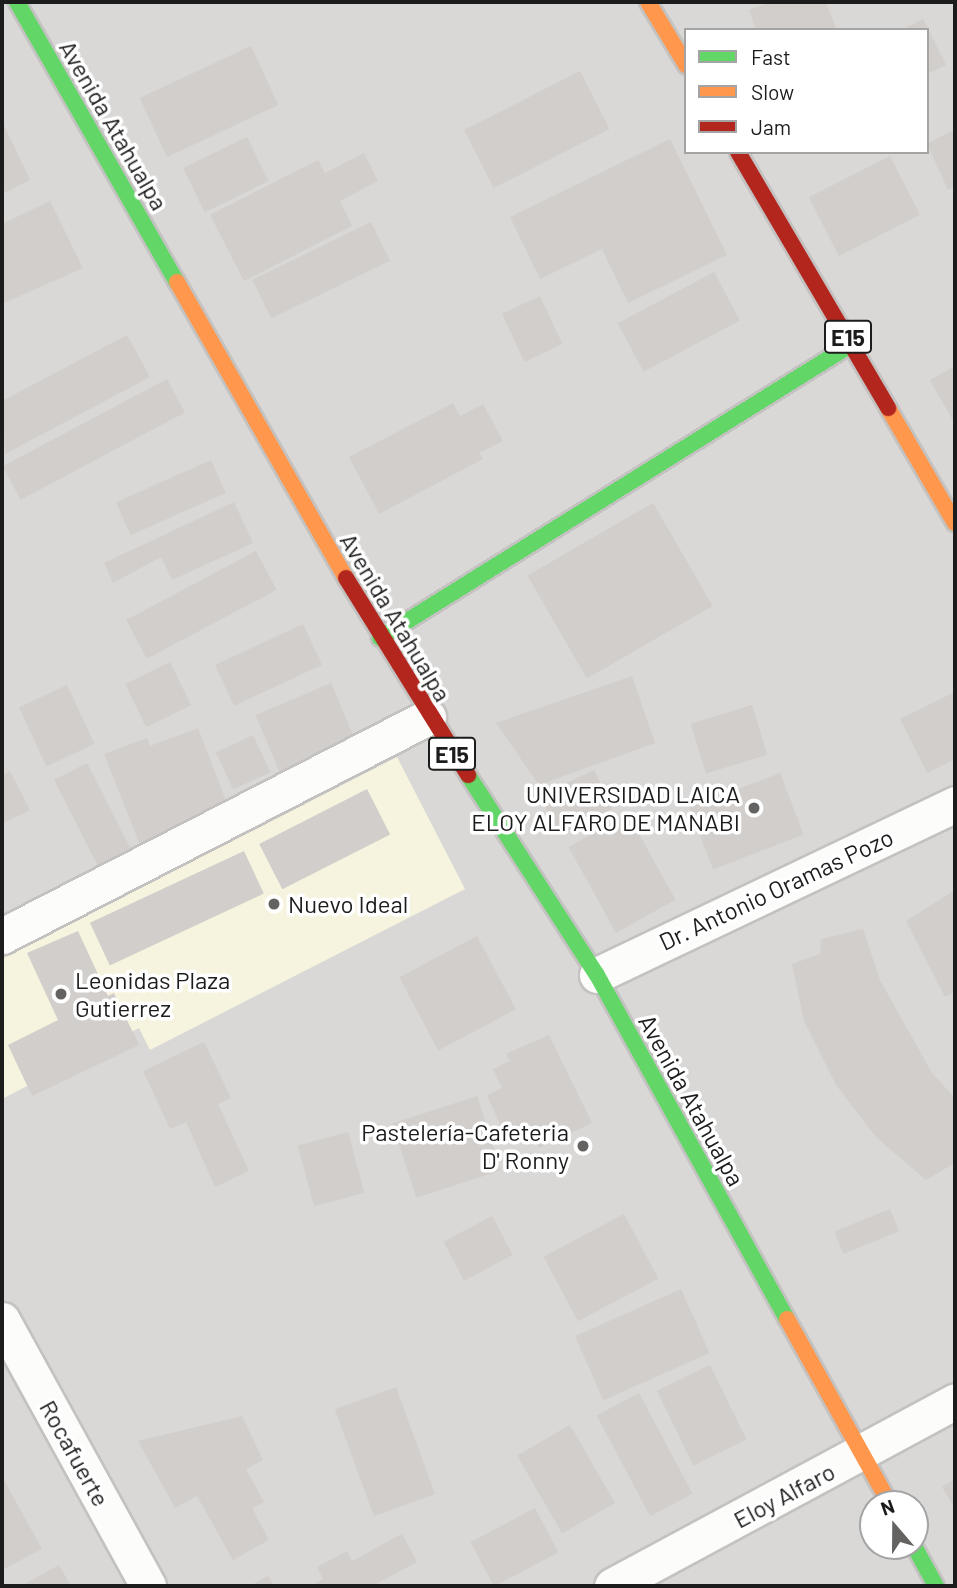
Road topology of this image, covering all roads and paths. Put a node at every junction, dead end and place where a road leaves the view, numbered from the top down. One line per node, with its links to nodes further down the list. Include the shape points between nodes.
1 (17, 2): 7 (main road, Avenida Atahualpa / E15)
2 (648, 2): 3 (main road)
3 (684, 62)
4 (739, 154): 5 (main road, E15)
5 (852, 345): 6 (main road, E15); 7 (main road)
6 (955, 523)
7 (380, 638): 8 (main road, Avenida Atahualpa / E15)
8 (428, 717): 10 (street); 11 (main road, Avenida Atahualpa / E15)
9 (955, 804): 11 (street, Dr. Antonio Oramas Pozo)
10 (2, 936)
11 (597, 975): 14 (main road, Avenida Atahualpa / E15)
12 (2, 1320): 17 (street, Rocafuerte)
13 (955, 1401): 14 (street, Eloy Alfaro)
14 (862, 1454): 15 (main road, Avenida Atahualpa / E15); 18 (street, Eloy Alfaro)
15 (882, 1490)
16 (922, 1560): 19 (main road)
17 (148, 1586)
18 (612, 1586)
19 (936, 1586)

